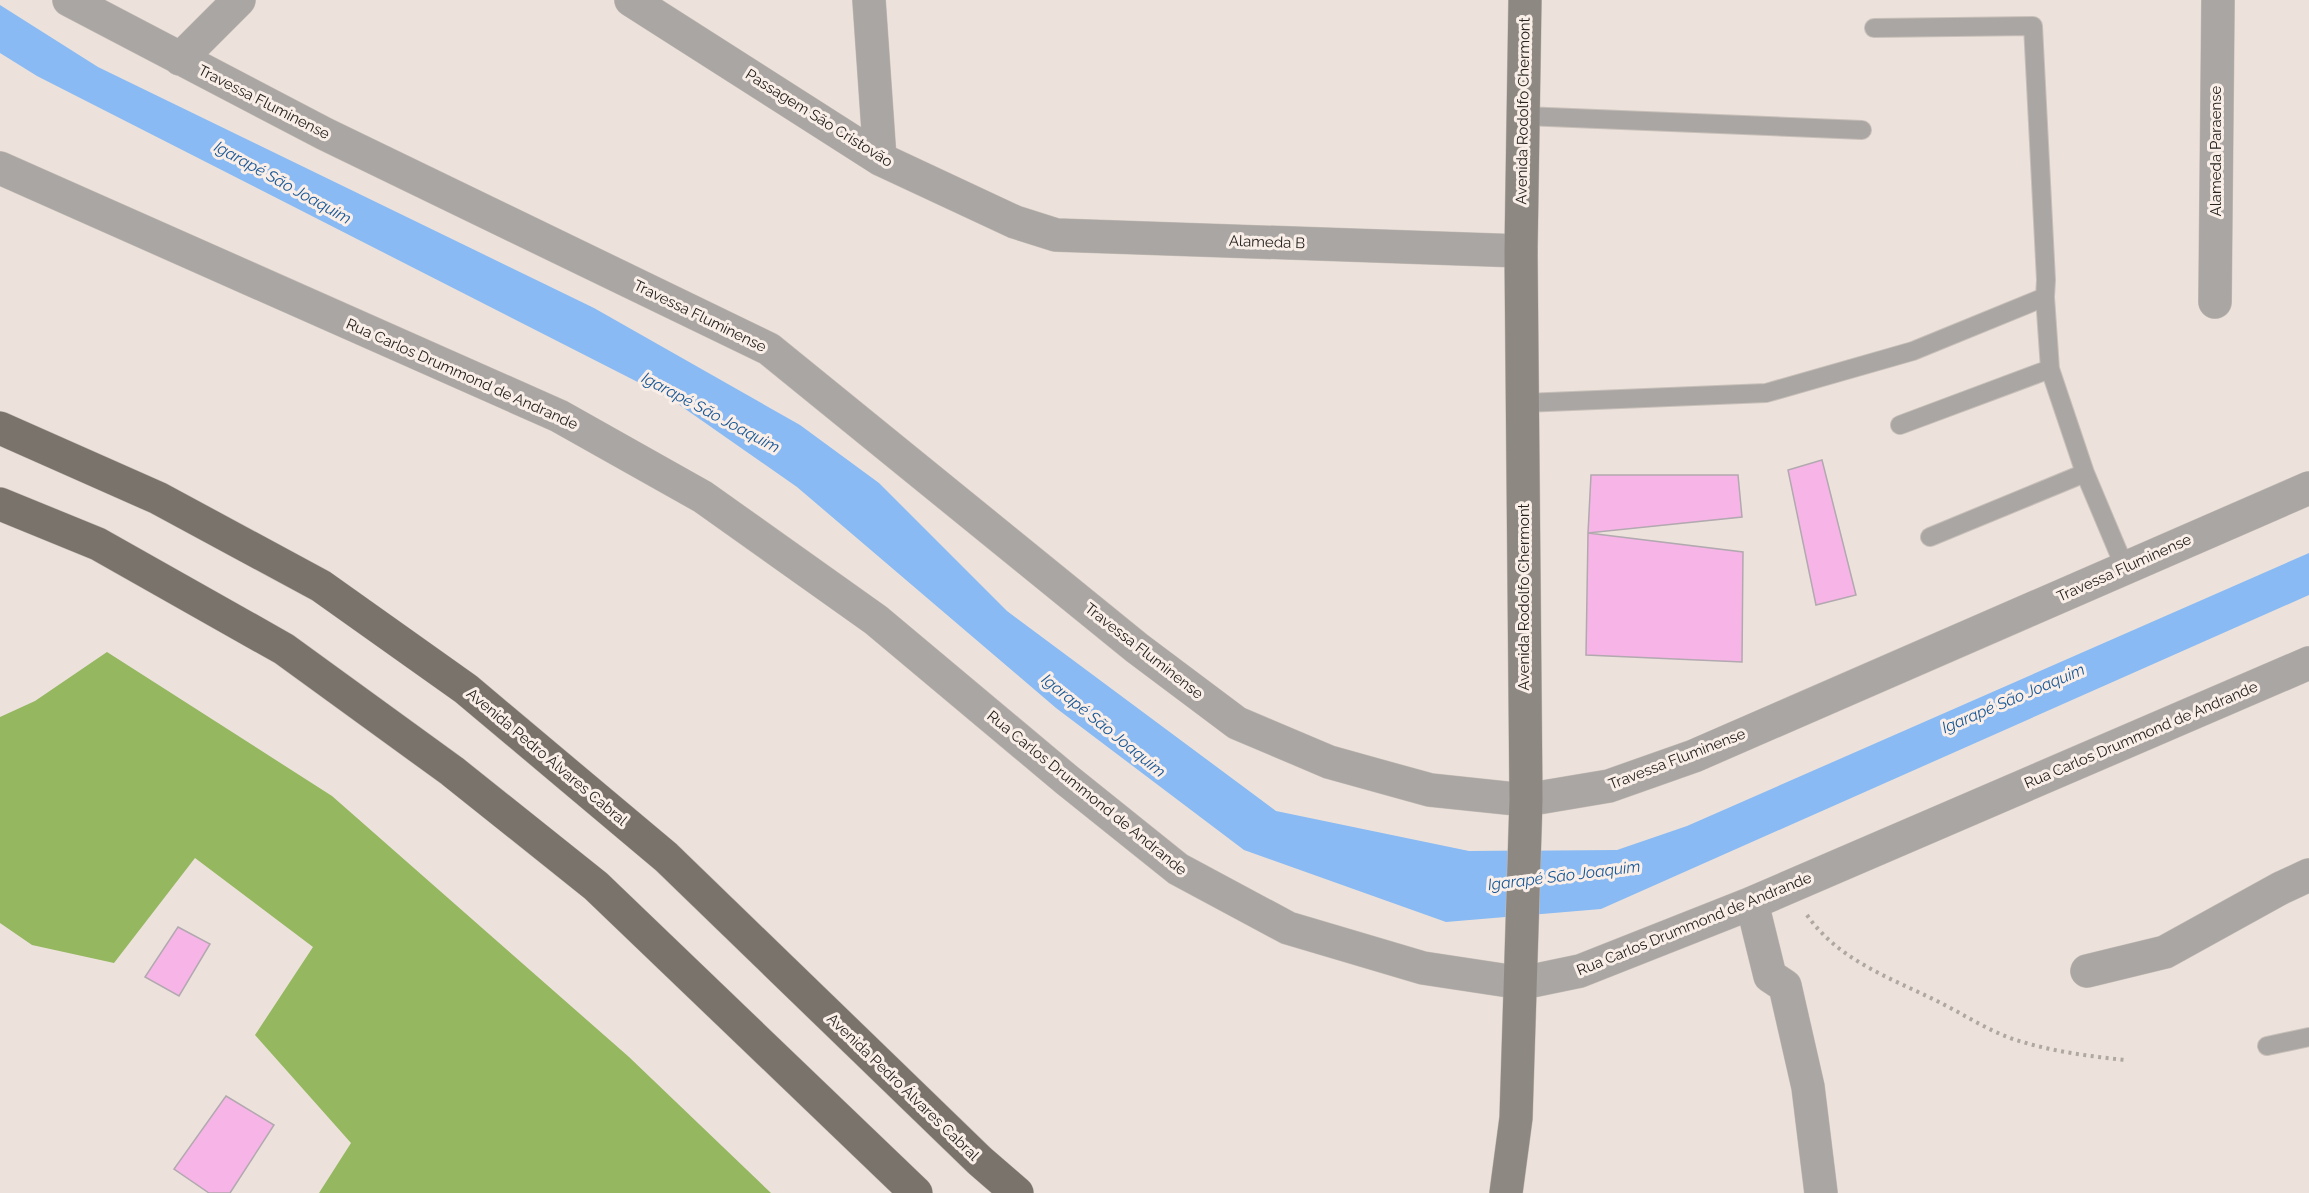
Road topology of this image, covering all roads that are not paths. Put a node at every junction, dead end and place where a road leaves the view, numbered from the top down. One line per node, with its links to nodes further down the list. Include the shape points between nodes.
1 (69, 0): 8 (street, Travessa Fluminense)
2 (239, 0): 8 (street)
3 (631, 0): 11 (street, Passagem São Cristovão)
4 (869, 0): 11 (street)
5 (1525, 0): 9 (main road, Avenida Rodolfo Chermont)
6 (2218, 0): 16 (street, Alameda Paraense)
7 (1874, 28): 15 (lane, via 2033,26)
8 (180, 59): 27 (street, Travessa Fluminense, via 769,349 1137,648 1237,723 1329,762)
9 (1523, 116): 10 (lane); 14 (main road, Avenida Rodolfo Chermont)
10 (1862, 130)
11 (880, 159): 13 (street, Passagem São Cristovão)
12 (0, 168): 30 (street, Rua Carlos Drummond de Andrande, via 559,416 702,497 876,620 1178,869 1288,928 1423,968)
13 (1015, 222): 14 (street, Alameda B, via 1056,235)
14 (1521, 251): 18 (main road, Avenida Rodolfo Chermont)
15 (2045, 297): 17 (lane); 18 (lane, via 1913,351 1766,393)
16 (2215, 302)
17 (2050, 369): 19 (lane); 21 (lane)
18 (1522, 403): 27 (main road, Avenida Rodolfo Chermont)
19 (1900, 425)
20 (0, 428): 35 (main road, Avenida Pedro Álvares Cabral, via 158,498 321,586 466,689 666,857)
21 (2085, 473): 24 (lane); 25 (lane)
22 (2309, 488): 25 (street, Travessa Fluminense)
23 (0, 504): 34 (main road, via 98,544 284,649 452,771 596,886)
24 (1930, 537)
25 (2125, 568): 27 (street, Travessa Fluminense, via 1694,756)
26 (2309, 663): 29 (street, Rua Carlos Drummond de Andrande)
27 (1525, 813): 30 (main road, Avenida Rodolfo Chermont)
28 (2309, 875): 31 (street, via 2165,952)
29 (1752, 903): 30 (street, Rua Carlos Drummond de Andrande, via 1580,971); 37 (street, via 1770,976 1785,986 1808,1087)
30 (1522, 968): 36 (main road, Avenida Rodolfo Chermont, via 1516,1118)
31 (2087, 972)
32 (2309, 1037): 33 (lane)
33 (2267, 1046)
34 (916, 1193)
35 (1017, 1193)
36 (1506, 1193)
37 (1821, 1193)

